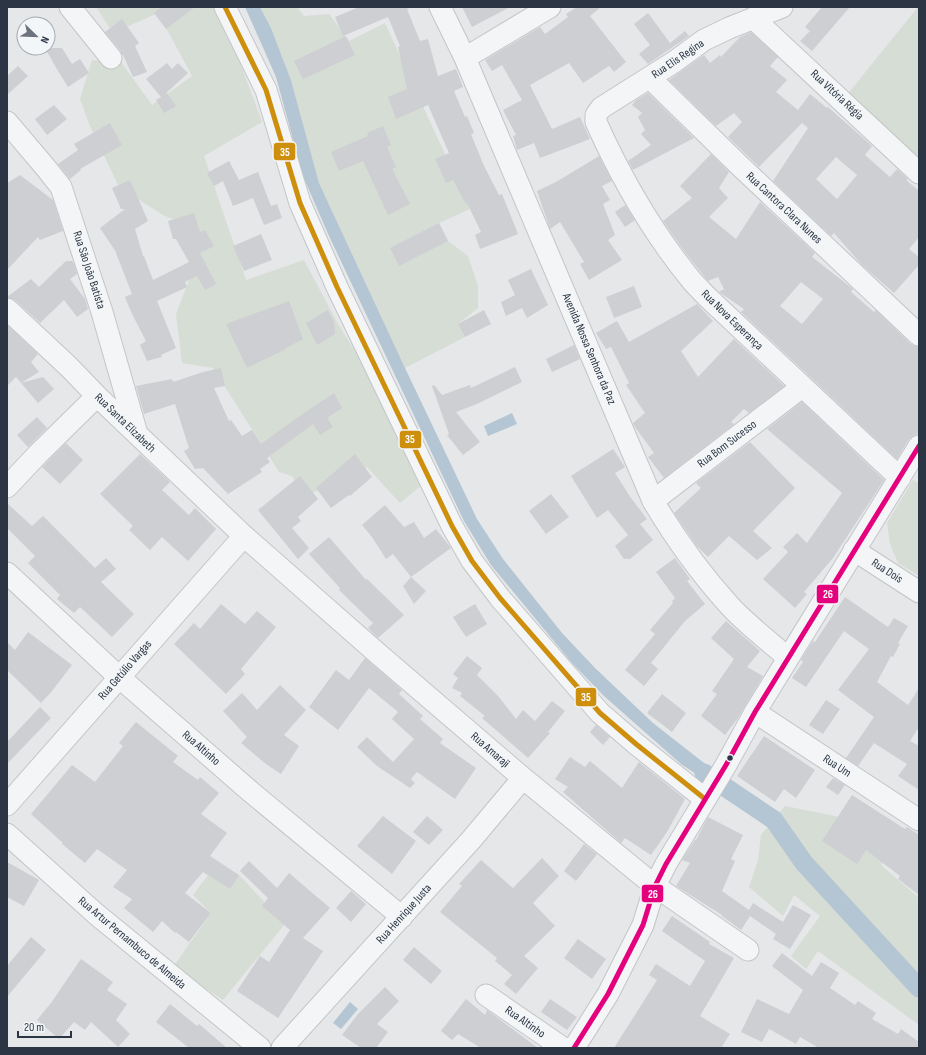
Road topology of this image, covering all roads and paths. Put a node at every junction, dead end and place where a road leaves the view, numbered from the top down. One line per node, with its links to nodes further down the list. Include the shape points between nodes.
1 (70, 7): 7 (street)
2 (225, 7): 30 (street, via 266,90 300,203 337,288 452,526 472,561 500,598 600,713 636,744)
3 (440, 7): 8 (street, Avenida Nossa Senhora da Paz)
4 (550, 7): 8 (street)
5 (782, 7): 6 (street, Rua Elis Regina)
6 (754, 18): 9 (street, Rua Elis Regina, via 704,40); 12 (street, Rua Vitória Régia)
7 (112, 58)
8 (465, 58): 21 (street, Avenida Nossa Senhora da Paz)
9 (650, 78): 11 (street, Rua Elis Regina, via 601,108 596,115); 14 (street, Rua Cantora Clara Nunes)
10 (7, 122): 17 (street, Rua São João Batista, via 60,187 100,305)
11 (600, 132): 15 (street, Rua Nova Esperança, via 637,203 692,281)
12 (919, 173)
13 (7, 309): 16 (street, Rua Santa Elizabeth, via 70,367)
14 (919, 335)
15 (802, 387): 19 (street, Rua Nova Esperança); 21 (street, Rua Bom Sucesso)
16 (97, 396): 17 (street, Rua Santa Elizabeth); 20 (street)
17 (138, 435): 22 (street, Rua Santa Elizabeth)
18 (919, 446): 19 (street)
19 (900, 478): 23 (street)
20 (7, 487)
21 (653, 501): 26 (street, Avenida Nossa Senhora da Paz, via 689,556 724,600)
22 (244, 536): 27 (street, Rua Getúlio Vargas); 29 (street, Rua Amaraji)
23 (854, 550): 25 (street, Rua Dois); 26 (street)
24 (7, 573): 27 (street, Rua Altinho)
25 (919, 592)
26 (788, 658): 28 (street)
27 (119, 677): 31 (street, Rua Getúlio Vargas); 35 (street, Rua Altinho, via 251,792)
28 (755, 712): 30 (street); 32 (street, Rua Um)
29 (523, 778): 34 (street, Rua Amaraji); 35 (street, Rua Henrique Justa)
30 (707, 796): 34 (street)
31 (7, 805)
32 (919, 820)
33 (7, 834): 38 (street, Rua Artur Pernambuco de Almeida, via 96,914)
34 (655, 886): 36 (street, Rua Amaraji); 41 (street, via 643,925 608,994)
35 (402, 917): 39 (street, Rua Henrique Justa)
36 (748, 950)
37 (486, 995): 40 (street, Rua Altinho)
38 (260, 1048)
39 (282, 1048)
40 (563, 1048)
41 (574, 1048)

